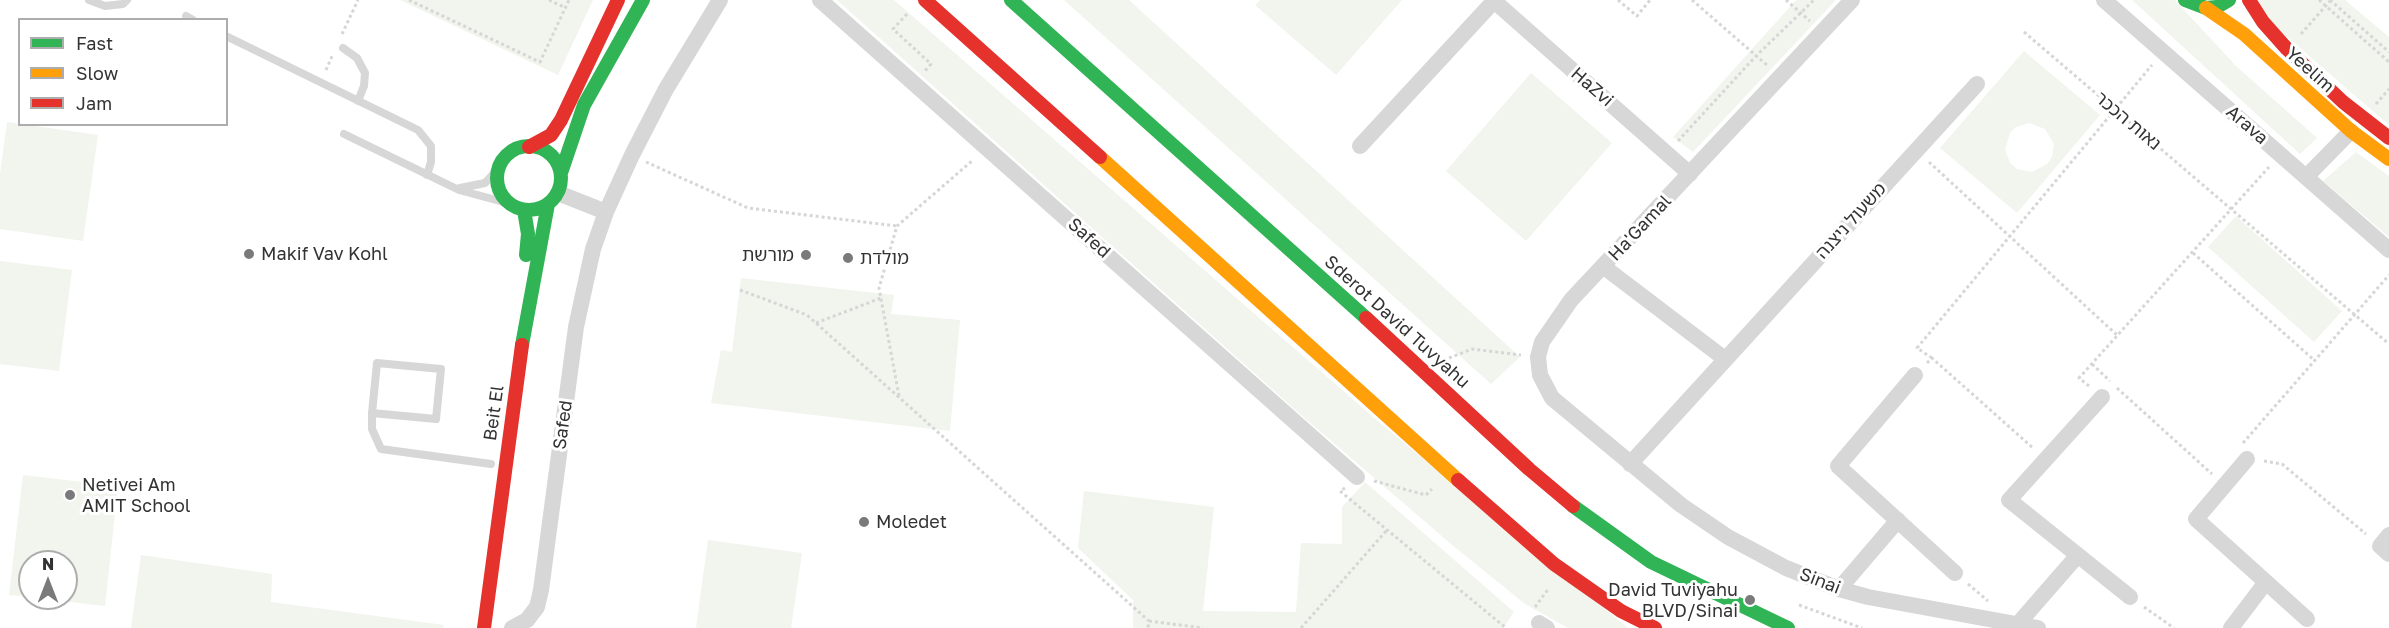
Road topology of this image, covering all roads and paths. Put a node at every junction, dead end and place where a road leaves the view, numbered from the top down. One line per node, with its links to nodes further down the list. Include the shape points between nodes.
1 (89, 0): 2 (lane, via 105,6)
2 (127, 0)
3 (408, 0): 26 (path, via 540,62)
4 (549, 0): 26 (path)
5 (569, 0): 26 (path)
6 (618, 0): 47 (main road, via 561,120 551,135)
7 (643, 0): 55 (main road, via 584,105)
8 (720, 0): 51 (street, Safed, via 666,89)
9 (820, 0): 48 (street, Safed)
10 (1011, 0): 117 (main road, Sderot David Tuvyahu, via 1589,519 1651,562)
11 (1618, 0): 12 (path, via 1637,16)
12 (1650, 0)
13 (1692, 0): 36 (path)
14 (1786, 0): 28 (path)
15 (1814, 0): 28 (path)
16 (1852, 0): 29 (street, Ha'Gamal)
17 (2104, 0): 34 (street, Arava)
18 (2184, 0): 27 (main road, Yeelim)
19 (2229, 0): 27 (main road)
20 (2249, 0): 33 (main road, Yeelim)
21 (2319, 0): 25 (path)
22 (2331, 0): 25 (path); 35 (path)
23 (1493, 1): 46 (street, HaZvi); 50 (street, HaZvi)
24 (919, 4): 38 (path, via 893,29 931,64 922,74); 93 (main road)
25 (2325, 7): 33 (path); 37 (path)
26 (566, 8)
27 (2206, 8): 43 (main road, Yeelim, via 2244,34)
28 (1801, 13): 29 (path); 36 (path)
29 (1823, 31): 39 (street, Ha'Gamal)
30 (2024, 32): 42 (path, נאות הככר)
31 (228, 37): 41 (lane)
32 (343, 48): 41 (lane, via 357,58 365,73)
33 (2287, 49): 45 (main road, Yeelim, via 2343,102)
34 (2163, 52): 42 (path); 52 (street, Arava)
35 (2389, 52)
36 (1756, 56): 39 (path); 50 (path)
37 (2389, 62)
38 (915, 67)
39 (1780, 77): 56 (street, Ha'Gamal)
40 (1977, 84): 49 (street, משעול ניצנה)
41 (358, 101): 57 (lane, via 418,130 426,138 432,151)
42 (2115, 110): 63 (path, נאות הככר); 66 (path)
43 (2351, 131): 53 (main road, Yeelim); 58 (street)
44 (344, 134): 57 (lane)
45 (2389, 138)
46 (1360, 146)
47 (530, 147): 54 (main road, via 511,153); 55 (main road, via 548,153)
48 (986, 147): 65 (path); 94 (street, Safed)
49 (1916, 151): 66 (path); 81 (street, משעול ניצנה)
50 (1667, 153): 56 (street, HaZvi)
51 (632, 155): 64 (street, Safed); 65 (path, via 748,208)
52 (2280, 155): 58 (street, Arava); 63 (path)
53 (2389, 159)
54 (500, 168): 59 (lane, via 480,185); 61 (main road, via 500,188)
55 (561, 173): 60 (main road)
56 (1690, 174): 69 (street, Ha'Gamal)
57 (427, 175): 59 (lane)
58 (2306, 177): 67 (street, Arava)
59 (453, 188): 61 (lane)
60 (553, 198): 62 (main road, via 535,210); 64 (street); 110 (main road, Beit El, via 522,342)
61 (511, 204): 62 (main road)
62 (524, 210): 92 (main road, Beit El, via 527,251 509,341)
63 (2233, 210): 68 (path); 73 (path, נאות הככר)
64 (606, 212): 111 (street, Safed, via 593,249 576,327 537,607 527,620)
65 (897, 226): 72 (path, via 879,288)
66 (2012, 236): 75 (path); 80 (path, via 1917,348)
67 (2389, 250)
68 (2193, 253): 75 (path); 82 (path)
69 (1604, 267): 78 (street, Ha'Gamal, via 1571,300 1542,342); 81 (street)
70 (2389, 275): 73 (path)
71 (740, 290): 74 (path, via 807,315)
72 (881, 298): 74 (path); 87 (path)
73 (2354, 314): 76 (path, נאות הככר); 82 (path)
74 (816, 323): 87 (path)
75 (2118, 336): 83 (path)
76 (2389, 344)
77 (1444, 353): 79 (path)
78 (1538, 357): 79 (path, via 1472,349); 91 (street, via 1540,375 1552,398)
79 (1449, 358): 84 (path)
80 (1932, 358): 85 (path); 90 (path)
81 (1725, 359): 91 (street, משעול ניצנה)
82 (2314, 359): 89 (path, via 2242,441)
83 (2092, 364): 86 (path, via 2079,378); 95 (path)
84 (1457, 366)
85 (1915, 375): 96 (street, via 1838,466)
86 (2102, 397): 90 (street)
87 (900, 398): 108 (path)
88 (372, 413): 88 (lane, via 436,419 441,369 377,363); 92 (lane, via 372,429 381,449)
89 (2247, 459): 95 (street); 98 (path, via 2282,464)
90 (2045, 460): 99 (street, via 2009,500)
91 (1630, 464): 102 (street, Sinai, via 1728,537)
92 (491, 470)
93 (1449, 472): 94 (path, via 1426,495); 116 (main road, via 1554,564 1621,611)
94 (1358, 477): 97 (path, via 1340,491)
95 (2225, 486): 101 (street, via 2196,519)
96 (1898, 520): 100 (street); 102 (street)
97 (1388, 530): 114 (path); 115 (path)
98 (2386, 545)
99 (2078, 555): 104 (street); 109 (street)
100 (1955, 573)
101 (2266, 582): 107 (street); 121 (street)
102 (1839, 589): 109 (street, Sinai)
103 (1543, 596): 106 (path)
104 (2130, 597): 120 (path)
105 (1793, 602): 118 (path)
106 (1535, 606)
107 (2307, 619)
108 (1149, 621): 112 (path); 113 (path)
109 (2017, 625): 119 (street, Sinai)
110 (484, 628)
111 (512, 628)
112 (1148, 628)
113 (1203, 628)
114 (1301, 628)
115 (1506, 628)
116 (1655, 628)
117 (1788, 628)
118 (1863, 628)
119 (2038, 628)
120 (2174, 628)
121 (2231, 628)

